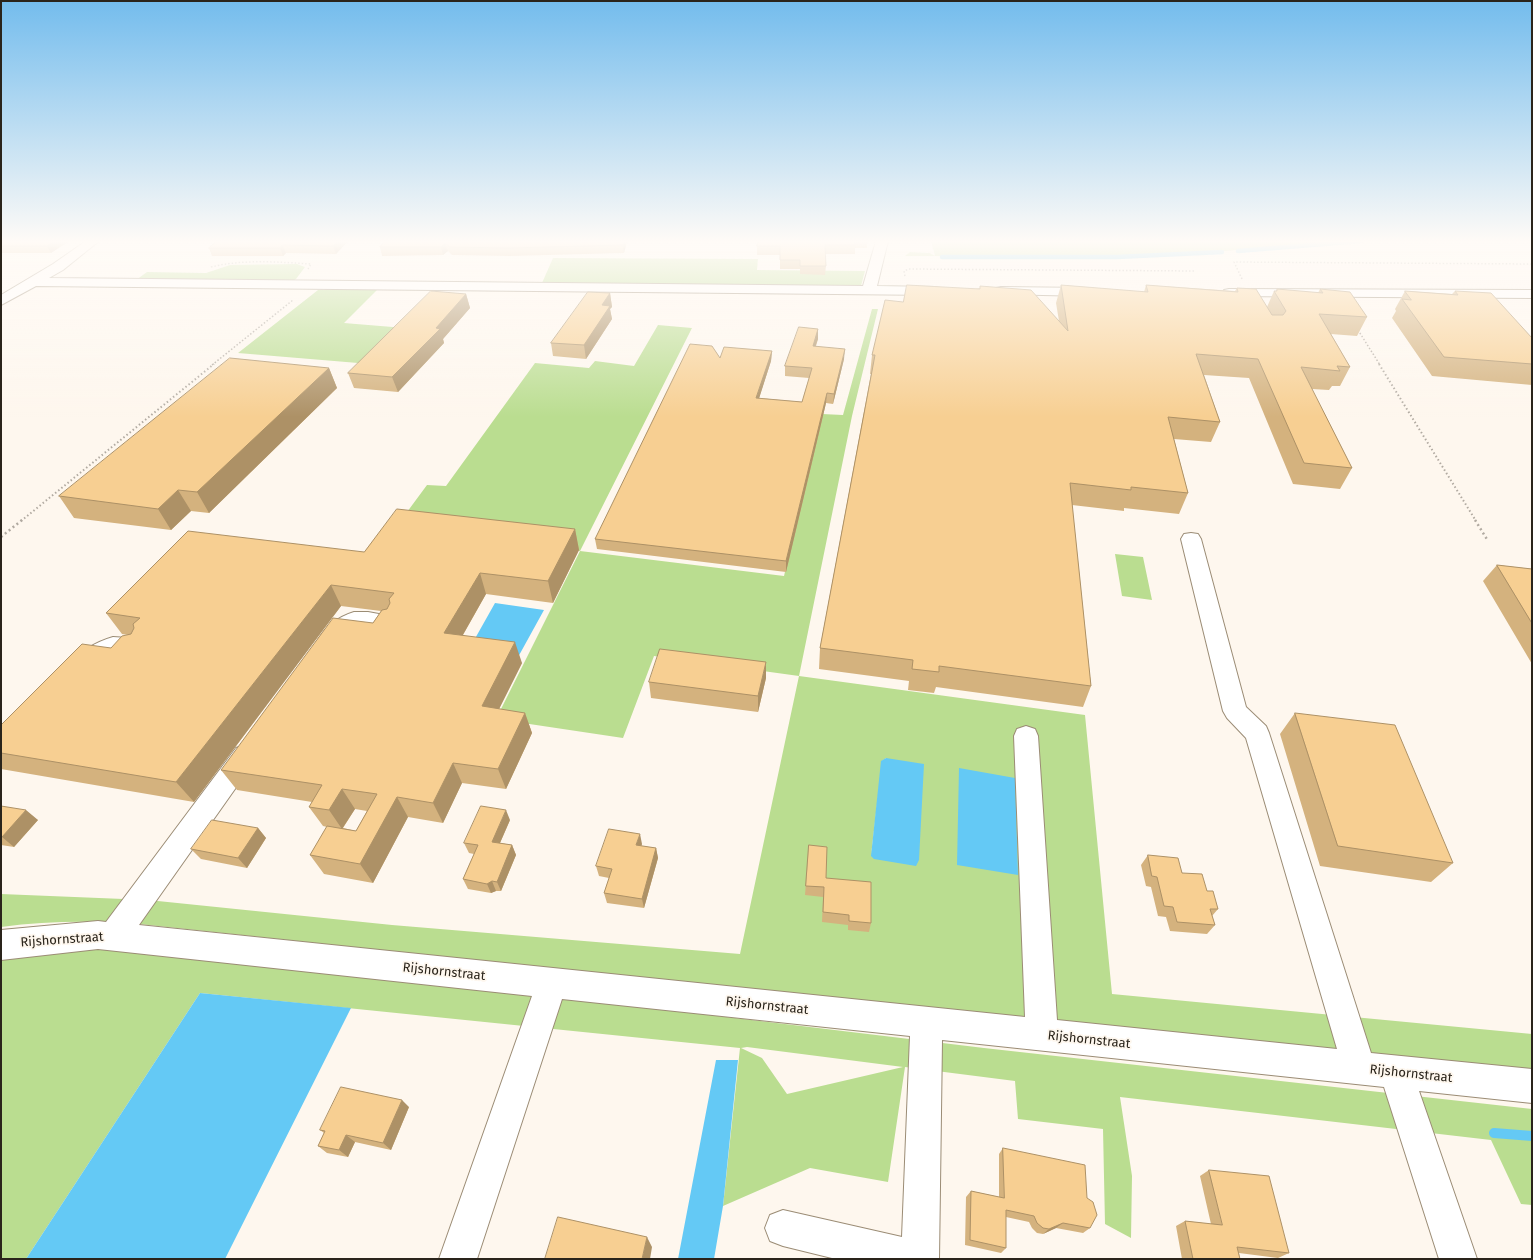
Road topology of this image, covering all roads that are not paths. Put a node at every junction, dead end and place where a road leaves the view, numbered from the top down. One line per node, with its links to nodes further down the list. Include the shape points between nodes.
1 (1253, 300): 2 (street)
2 (1258, 310)
3 (1191, 539): 15 (street, via 1235,712 1257,733)
4 (387, 623): 6 (street, via 362,619 349,620 339,626)
5 (138, 648): 7 (street, via 115,645 100,649)
6 (316, 658)
7 (67, 683)
8 (261, 734): 10 (street)
9 (1026, 736): 14 (street)
10 (113, 937): 11 (street, Rijshornstraat, via 98,935); 12 (street, Rijshornstraat)
11 (1, 945)
12 (552, 983): 13 (street, Rijshornstraat); 19 (street)
13 (926, 1023): 14 (street, Rijshornstraat); 21 (street)
14 (1042, 1035): 15 (street, Rijshornstraat)
15 (1359, 1068): 16 (street, Rijshornstraat)
16 (1396, 1072): 17 (street, Rijshornstraat); 22 (street)
17 (1532, 1086)
18 (783, 1228): 20 (street)
19 (458, 1259)
20 (916, 1259)
21 (920, 1259)
22 (1458, 1259)

